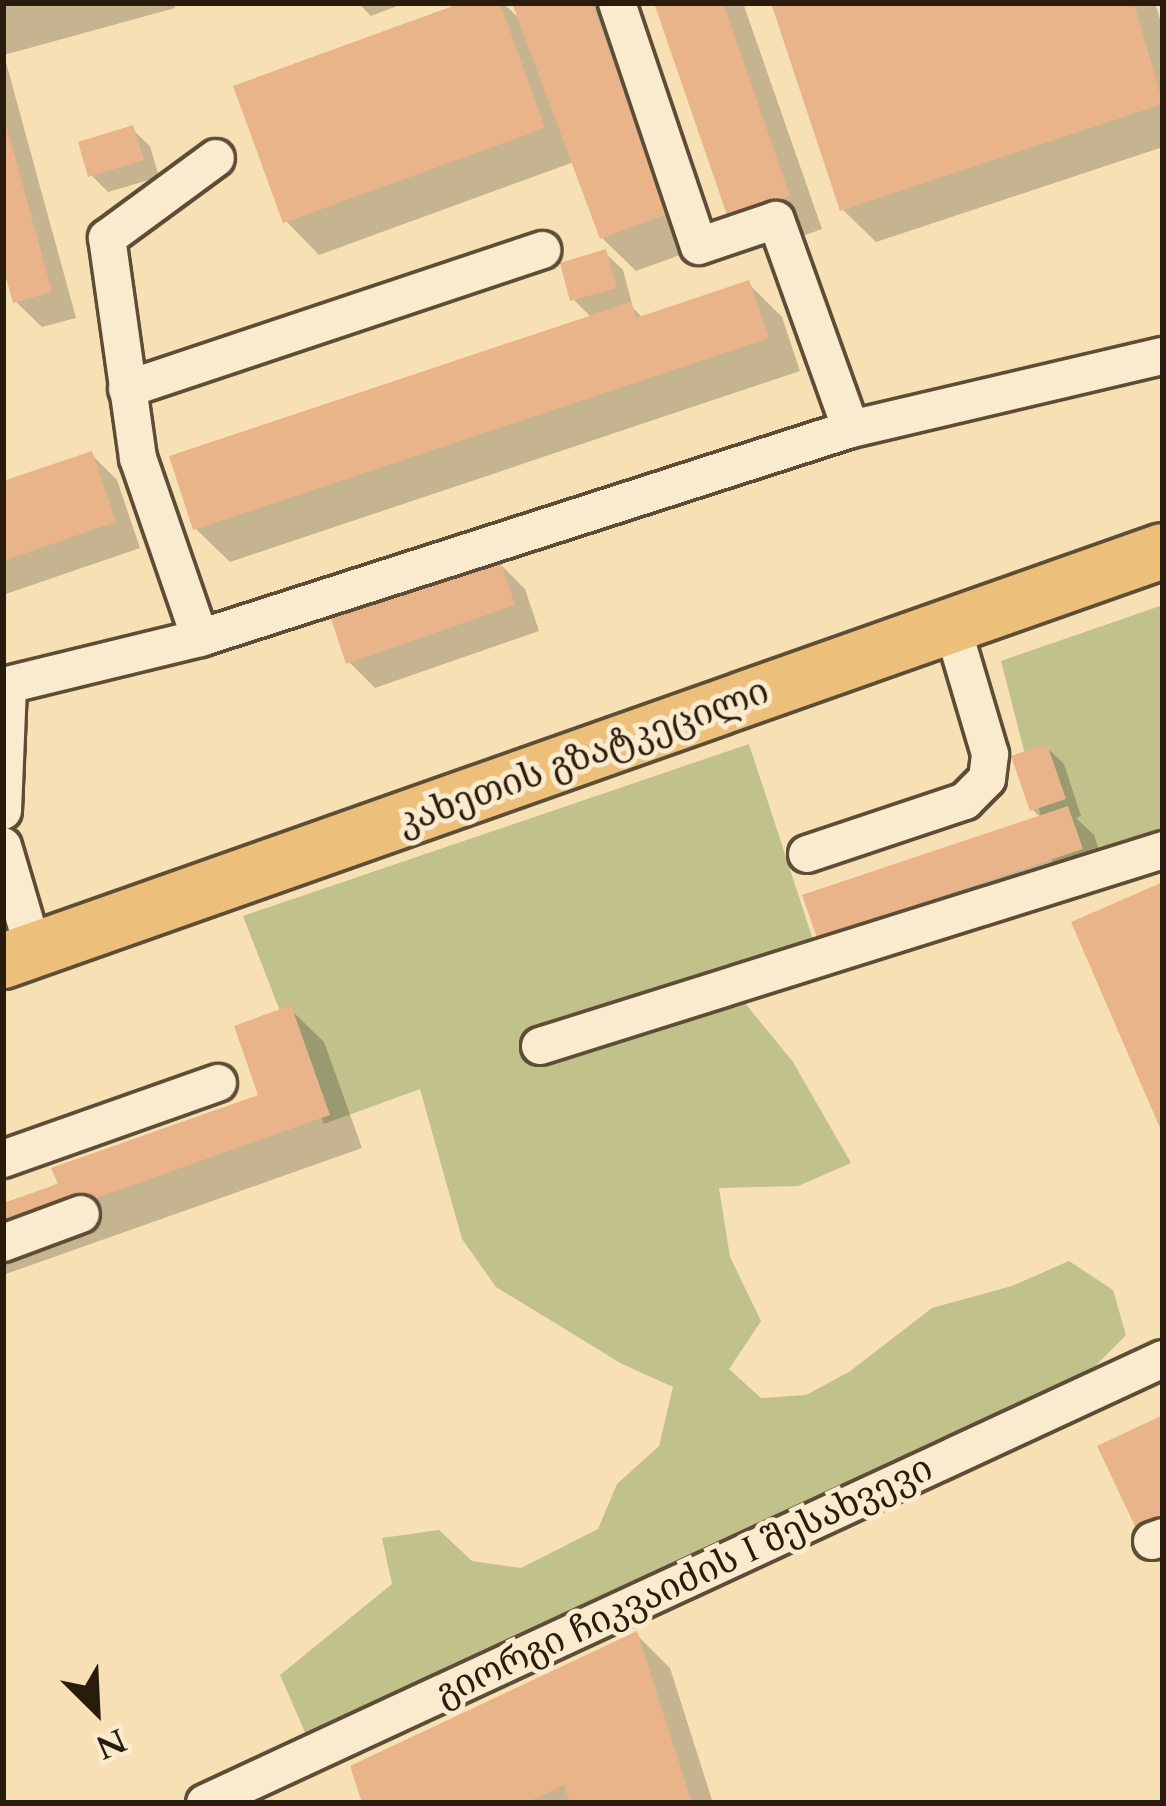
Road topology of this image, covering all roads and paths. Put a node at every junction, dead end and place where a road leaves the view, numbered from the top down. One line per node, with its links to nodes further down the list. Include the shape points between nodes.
1 (617, 3): 6 (street, via 699,246 776,220)
2 (216, 158): 5 (street, via 107,238)
3 (542, 250): 5 (street)
4 (1163, 356): 6 (street)
5 (127, 389): 9 (street, via 138,458)
6 (851, 430): 9 (street)
7 (1163, 550): 8 (highway, კახეთის გზატკეცილი)
8 (952, 626): 14 (street, via 990,754 987,778 965,801); 15 (highway, კახეთის გზატკეცილი)
9 (200, 638): 10 (street)
10 (6, 686): 11 (street)
11 (3, 811)
12 (3, 846): 15 (street)
13 (1163, 850): 16 (street)
14 (807, 854)
15 (18, 956)
16 (540, 1046)
17 (218, 1083): 18 (street)
18 (3, 1159)
19 (81, 1214): 20 (street)
20 (3, 1243)
21 (1163, 1359): 22 (street, გიორგი ჩიკვაიძის I შესახვევი)
22 (205, 1803)

